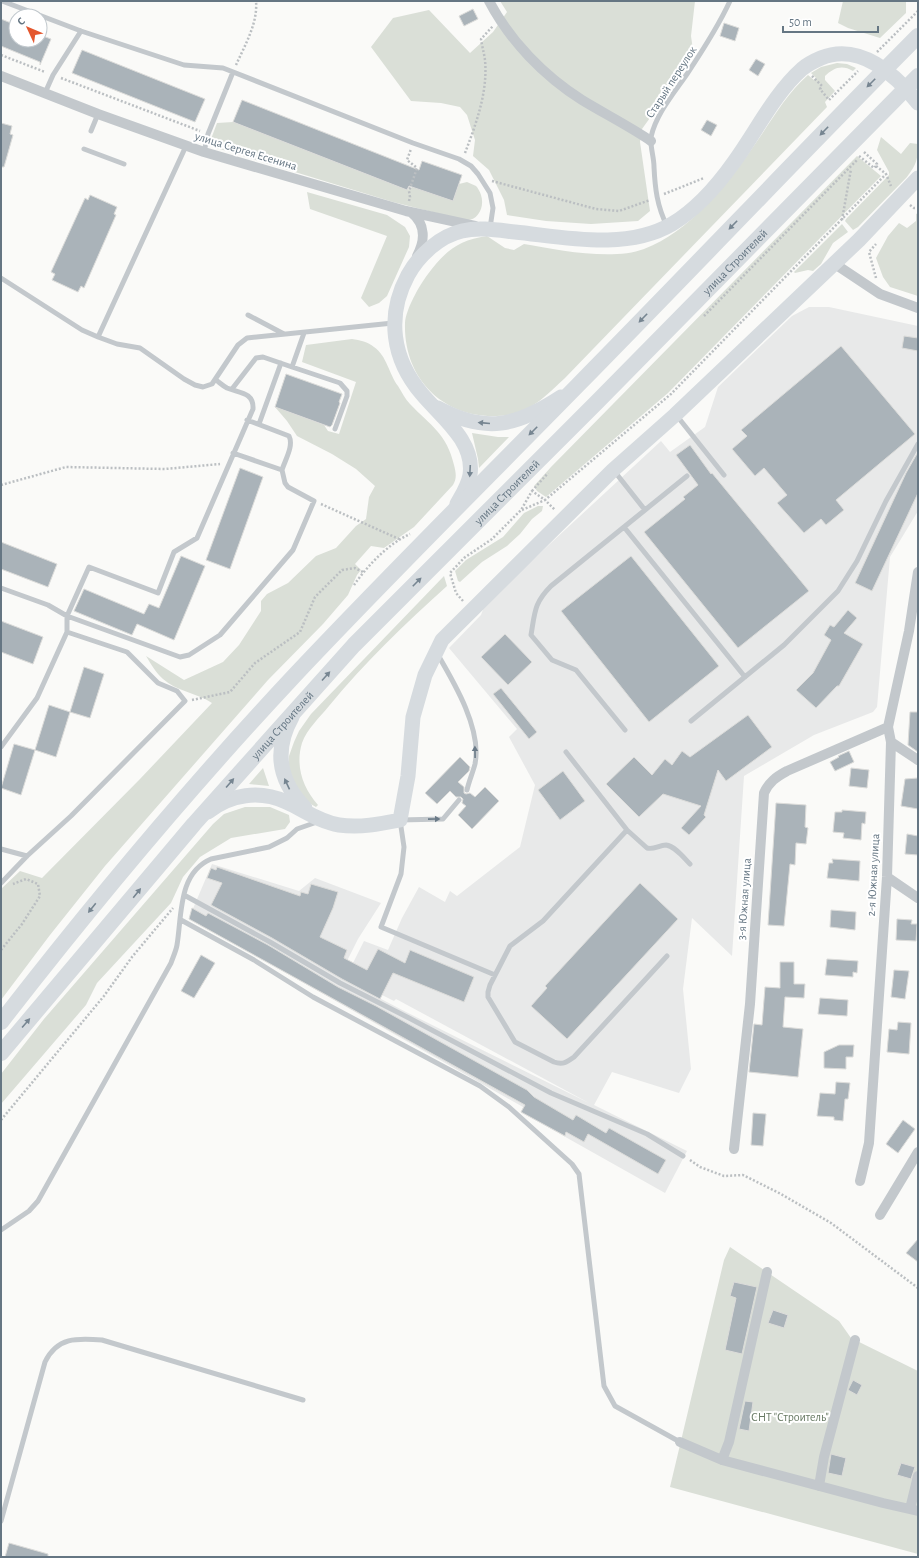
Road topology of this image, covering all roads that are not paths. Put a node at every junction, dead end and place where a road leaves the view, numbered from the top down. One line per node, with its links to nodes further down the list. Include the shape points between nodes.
1 (2, 1): 4 (lane)
2 (489, 1): 13 (street, via 499,19 539,67 581,100)
3 (730, 1): 13 (lane, Старый переулок, via 709,40 657,119)
4 (81, 31): 6 (lane, via 184,65 223,68); 9 (lane)
5 (918, 36): 34 (main road, улица Строителей, one-way to 34)
6 (233, 72): 16 (lane, via 208,134); 21 (lane, via 464,161 481,178 490,193 493,208)
7 (1, 76): 9 (street, улица Сергея Есенина)
8 (918, 76): 57 (main road, улица Строителей, one-way to 8, via 354,645)
9 (45, 93): 11 (street, улица Сергея Есенина)
10 (918, 103): 20 (street, via 892,74 863,57 853,54 826,56 797,74 713,188 689,212)
11 (98, 114): 12 (lane); 14 (street, улица Сергея Есенина)
12 (91, 131)
13 (651, 141): 20 (lane, Старый переулок, via 656,197)
14 (186, 146): 16 (street, улица Сергея Есенина); 30 (lane)
15 (84, 148): 17 (lane)
16 (204, 152): 19 (street, улица Сергея Есенина)
17 (124, 164)
18 (918, 178): 22 (street)
19 (411, 212): 21 (street, улица Сергея Есенина); 23 (street, via 421,223 423,233 421,249)
20 (667, 226): 21 (street, via 636,237 603,240)
21 (490, 229): 23 (street, via 468,230 450,235 432,246)
22 (835, 264): 25 (street, via 880,294); 37 (street)
23 (410, 272): 27 (street, via 398,299)
24 (1, 278): 30 (lane)
25 (918, 308)
26 (248, 315): 29 (lane)
27 (395, 323): 28 (lane); 36 (street, via 397,346 406,370)
28 (304, 333): 29 (lane); 32 (lane)
29 (285, 335): 33 (lane, via 243,340)
30 (98, 338): 33 (lane, via 140,348 195,385 208,386)
31 (281, 363): 32 (lane); 35 (lane, via 264,357 256,358); 39 (lane)
32 (292, 367): 40 (lane, via 340,383 345,388 347,396)
33 (216, 380): 35 (lane)
34 (582, 382): 36 (street, one-way to 36, via 533,415 501,424 469,421); 48 (main road, улица Строителей, one-way to 48)
35 (232, 389): 38 (lane, via 251,398 252,409)
36 (431, 404): 48 (street, one-way to 48, via 463,443 470,466 466,487)
37 (675, 415): 44 (street); 45 (lane)
38 (247, 420): 39 (lane); 42 (lane)
39 (259, 424): 43 (lane, via 289,436 291,440)
40 (335, 429)
41 (918, 444): 56 (lane, via 886,501 857,561 838,591 784,645)
42 (233, 453): 43 (lane); 52 (lane, via 197,538 174,552 158,593 89,567)
43 (282, 470): 52 (lane, via 288,487 314,501 293,550 220,635 189,656 180,657)
44 (613, 470): 47 (lane); 55 (street, via 442,640)
45 (724, 475)
46 (687, 476): 47 (lane)
47 (645, 510): 49 (lane)
48 (449, 517): 81 (main road, улица Строителей, one-way to 81, via 294,676 222,755 116,877)
49 (624, 527): 56 (lane); 60 (lane, via 542,595 537,602 532,635 552,660 576,670)
50 (918, 572): 54 (street, 2-я Южная улица)
51 (1, 588): 52 (lane, via 48,605)
52 (67, 616): 53 (lane)
53 (67, 632): 62 (lane, via 37,698); 72 (lane, via 127,652 158,683 177,691 186,701 71,816)
54 (914, 633): 59 (street, 2-я Южная улица)
55 (436, 651): 65 (lane, one-way to 55, via 475,763 475,733 456,685); 68 (street, via 425,675 413,717 408,776)
56 (745, 677): 58 (lane)
57 (303, 701): 67 (street, one-way to 57, via 297,800 288,786 282,769 286,730); 69 (main road, улица Строителей, one-way to 57)
58 (691, 722)
59 (888, 727): 61 (street, 2-я Южная улица); 83 (street, 3-я Южная улица, via 787,771 768,784 764,794 750,1004)
60 (625, 730)
61 (891, 742): 64 (street); 74 (street, 2-я Южная улица)
62 (1, 746)
63 (566, 752): 70 (lane)
64 (918, 760)
65 (466, 790)
66 (459, 800): 68 (lane, one-way to 66, via 443,819)
67 (316, 818): 68 (street, via 339,825 366,827); 69 (street, via 278,799 245,796 218,805); 76 (lane, via 269,847 205,862 195,869)
68 (400, 820): 80 (lane, via 404,847 401,874 381,928)
69 (194, 824): 82 (main road, улица Строителей, one-way to 69)
70 (627, 830): 73 (lane, via 647,848 671,846); 80 (lane, via 543,921 510,946)
71 (1, 849): 72 (lane)
72 (27, 856): 75 (lane)
73 (690, 864)
74 (886, 877): 77 (street); 86 (street, 2-я Южная улица, via 869,1143)
75 (1, 883)
76 (184, 895): 78 (lane); 85 (lane, via 340,983 551,1093 647,1134)
77 (918, 898)
78 (181, 920): 88 (lane, via 177,947 171,963 38,1201 29,1211); 92 (lane, via 254,960 313,997 480,1086 509,1107 572,1164 579,1174 604,1386 615,1406)
79 (667, 956): 80 (lane, via 574,1056 560,1064 515,1042 488,997)
80 (495, 975)
81 (1, 1022)
82 (1, 1053)
83 (734, 1149)
84 (918, 1152): 87 (street)
85 (683, 1156)
86 (860, 1181)
87 (880, 1215)
88 (1, 1230)
89 (767, 1272): 93 (street, via 729,1442)
90 (854, 1340): 95 (street)
91 (303, 1400): 97 (lane, via 102,1340 84,1338 64,1342 52,1350 45,1362)
92 (680, 1442): 93 (street)
93 (722, 1460): 95 (street)
94 (918, 1476): 96 (street)
95 (819, 1486): 96 (street)
96 (914, 1510)
97 (1, 1521)

